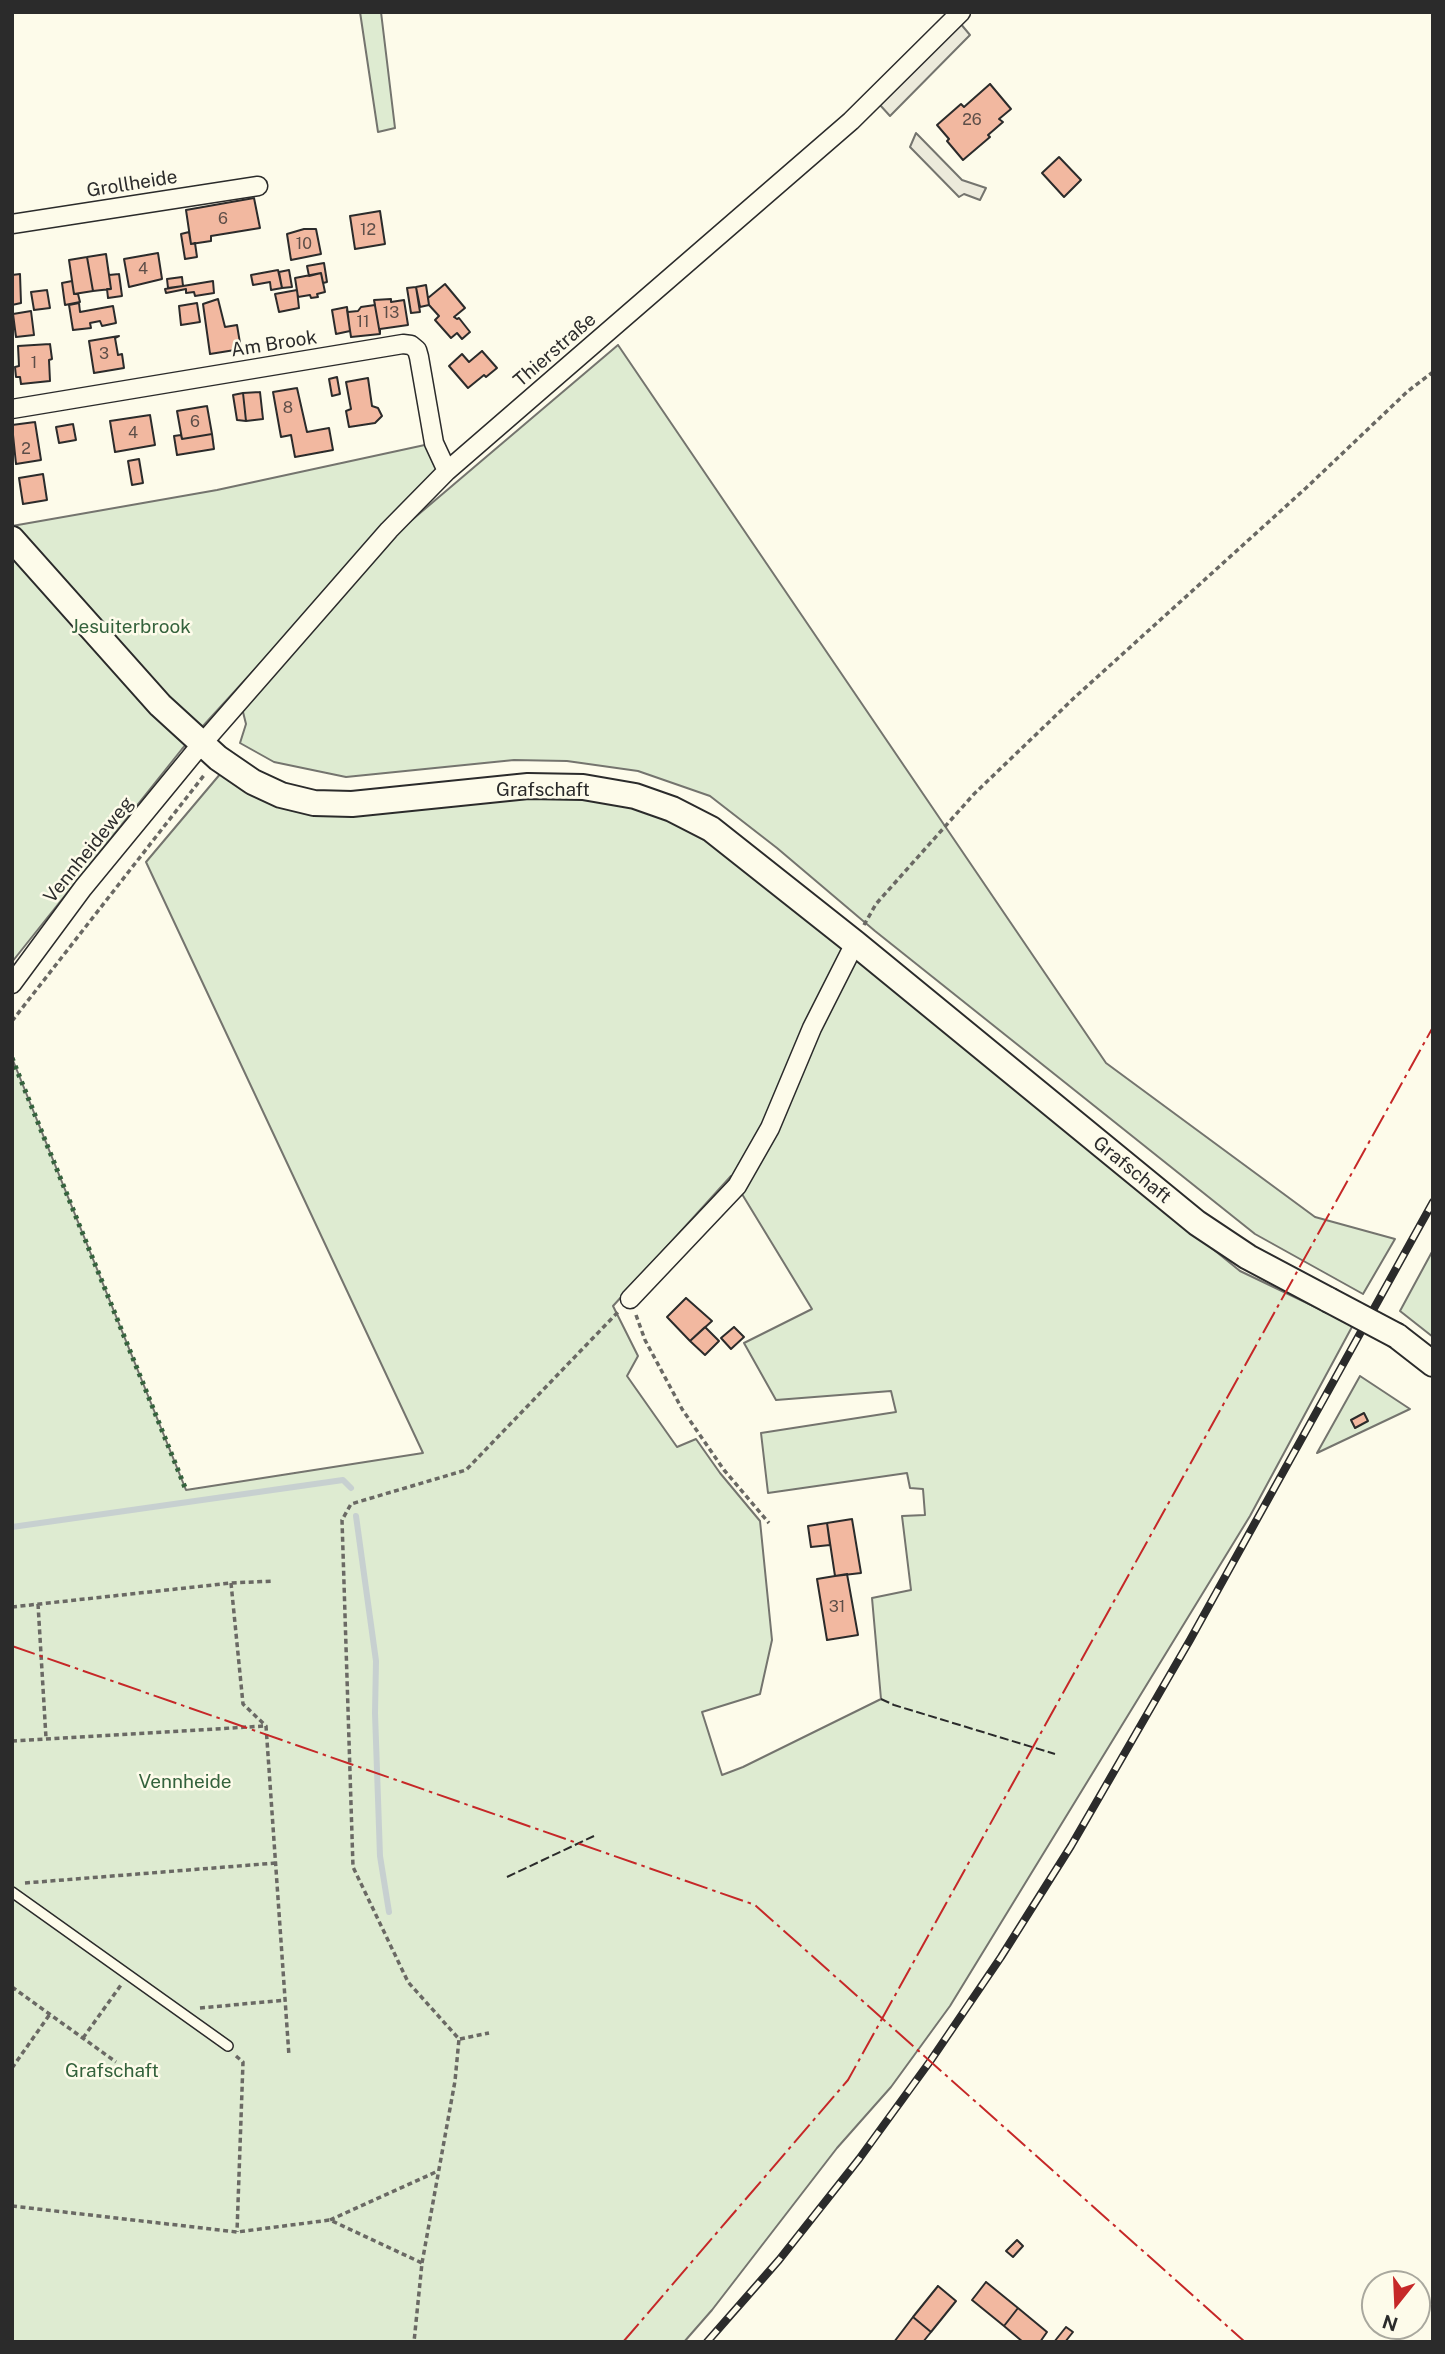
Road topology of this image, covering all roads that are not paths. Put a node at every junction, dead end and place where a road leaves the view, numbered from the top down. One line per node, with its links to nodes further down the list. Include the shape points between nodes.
1 (961, 12): 5 (street, Thierstraße, via 851,121)
2 (258, 186): 3 (street, Grollheide)
3 (12, 224)
4 (12, 409): 5 (street, Am Brook, via 411,345 417,350 435,443)
5 (447, 471): 7 (street, Thierstraße, via 389,530)
6 (12, 539): 7 (street, Grafschaft, via 160,705)
7 (210, 751): 8 (street, Grafschaft, via 253,782 314,803 387,802 527,786 583,787 635,796 710,829); 9 (street, Vennheideweg, via 83,888)
8 (855, 943): 10 (street, via 737,1186); 11 (street, Grafschaft, bridge, via 1197,1223 1248,1257 1397,1336)
9 (12, 985)
10 (630, 1299)
11 (1433, 1364)
12 (15, 1888): 13 (lane)
13 (228, 2046)

